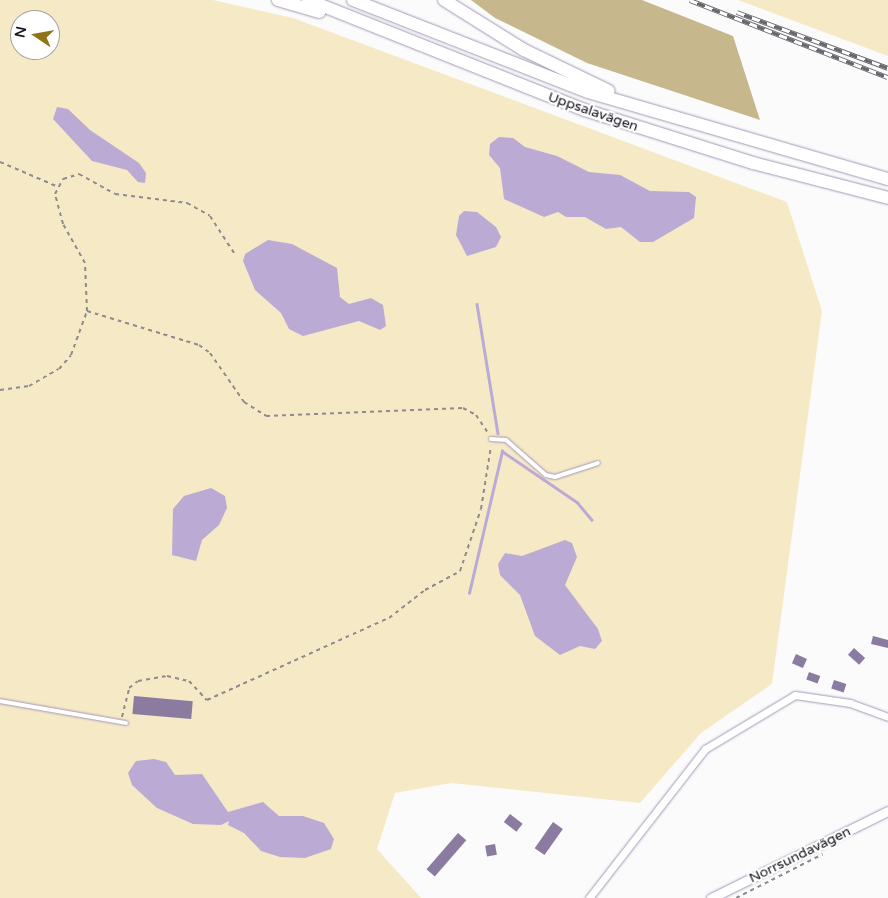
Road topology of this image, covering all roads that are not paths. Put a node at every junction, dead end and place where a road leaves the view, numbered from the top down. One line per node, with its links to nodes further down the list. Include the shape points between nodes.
1 (278, 0): 5 (highway)
2 (308, 0): 5 (highway, Uppsalavägen)
3 (353, 0): 6 (highway, Uppsalavägen, via 510,63)
4 (444, 0): 6 (highway, via 524,50)
5 (378, 31): 8 (highway, Uppsalavägen, via 585,110 753,163)
6 (668, 118): 7 (highway, Uppsalavägen)
7 (888, 179)
8 (888, 198)
9 (491, 439): 10 (lane, via 506,440 546,475 555,477)
10 (598, 463)
11 (0, 701): 13 (lane)
12 (888, 717): 15 (street, via 850,704 795,695 705,749)
13 (126, 723)
14 (888, 811): 16 (street, Norrsundavägen)
15 (589, 898)
16 (711, 898)

